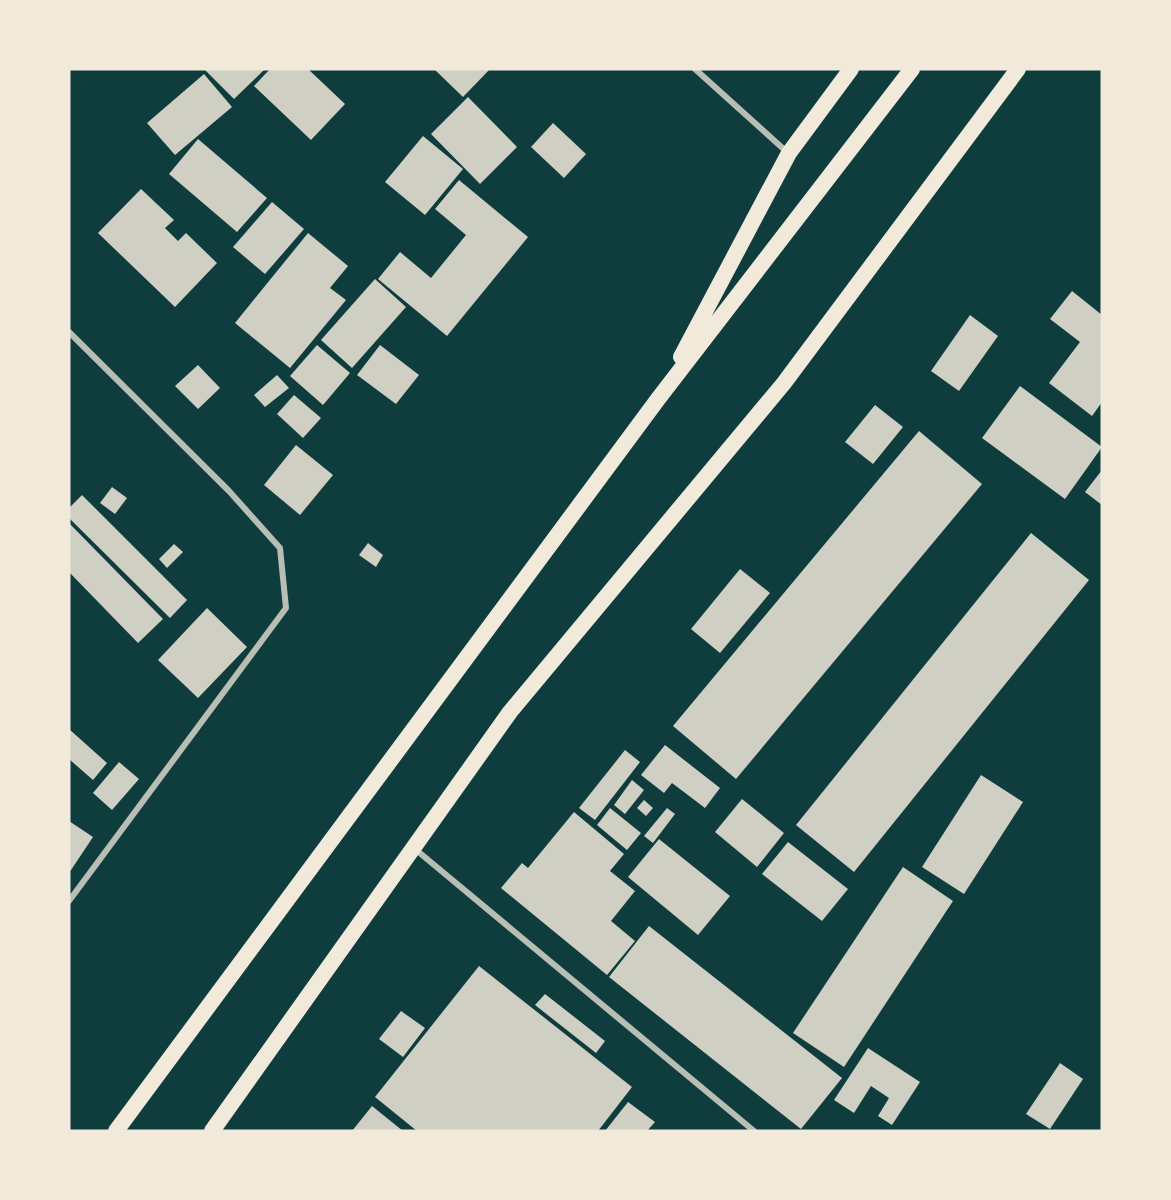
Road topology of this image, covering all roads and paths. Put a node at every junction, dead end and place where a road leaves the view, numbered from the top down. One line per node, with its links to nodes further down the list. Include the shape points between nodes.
1 (695, 69): 5 (street)
2 (851, 69): 5 (highway)
3 (912, 69): 7 (highway)
4 (1018, 69): 8 (highway, via 783,383 510,712)
5 (789, 153): 7 (highway)
6 (69, 332): 9 (street, via 229,491 279,548 286,608)
7 (658, 399): 10 (highway)
8 (415, 849): 11 (highway); 12 (street)
9 (69, 901)
10 (117, 1131)
11 (212, 1131)
12 (754, 1131)

